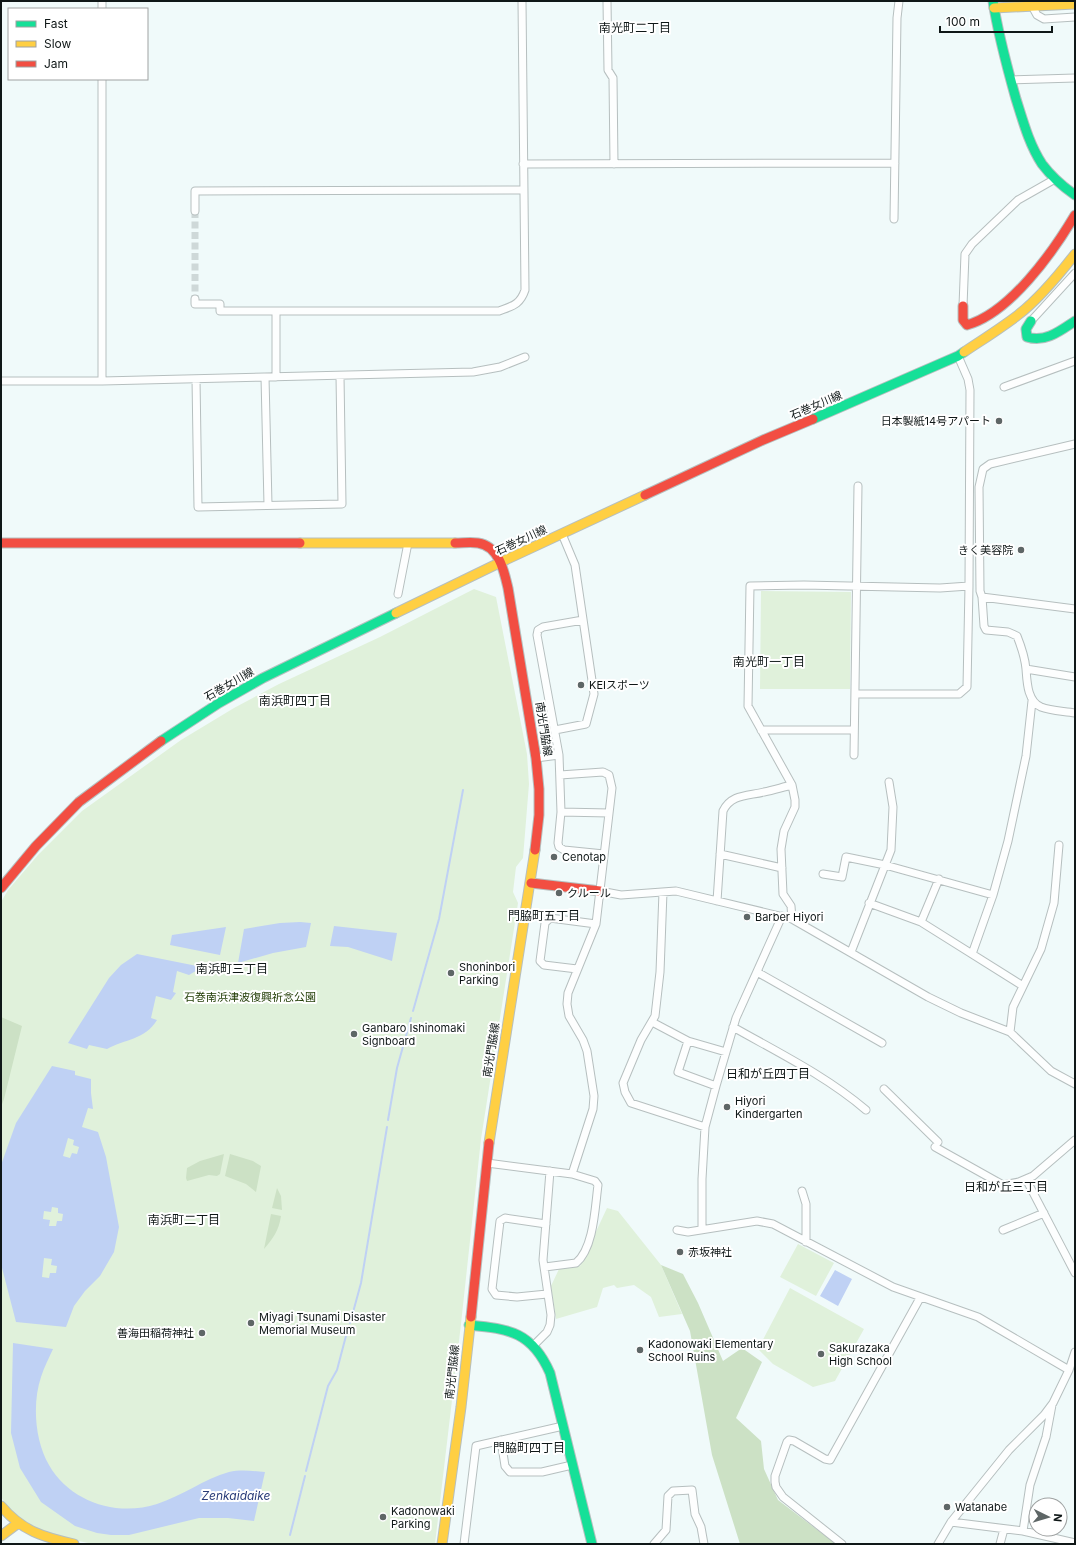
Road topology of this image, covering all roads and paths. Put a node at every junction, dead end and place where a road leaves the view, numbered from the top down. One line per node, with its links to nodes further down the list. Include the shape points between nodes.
1 (522, 1): 12 (street)
2 (607, 1): 13 (street, via 608,70 614,78)
3 (899, 1): 11 (street)
4 (993, 4): 5 (street, via 1014,7); 10 (street)
5 (1030, 4): 6 (street); 7 (street, via 1037,15 1044,19)
6 (1075, 4)
7 (1075, 17)
8 (1075, 78): 10 (street)
9 (102, 80): 35 (street)
10 (1011, 80): 14 (street, via 1032,145 1039,159)
11 (896, 163): 13 (street); 19 (street)
12 (523, 164): 13 (street); 15 (street)
13 (614, 164)
14 (1055, 179): 16 (street); 23 (street, via 1018,200 972,244 965,254)
15 (523, 190): 17 (street, via 195,191); 24 (street, via 525,290 522,300 514,306 499,311)
16 (1075, 195)
17 (195, 211)
18 (1075, 215): 23 (street, via 1045,260 993,312 975,324 967,326 963,320)
19 (894, 219)
20 (1075, 254): 28 (street, 石巻女川線, via 1058,276 1018,315)
21 (1075, 273): 25 (street)
22 (195, 299): 24 (street, via 195,304 220,304 220,311)
23 (963, 306)
24 (276, 311): 31 (street)
25 (1030, 321): 26 (street, via 1025,331 1027,337 1037,340 1051,336)
26 (1075, 321)
27 (525, 356): 30 (street, via 500,367 473,372)
28 (958, 356): 39 (street, via 970,390); 42 (street, 石巻女川線, via 763,440)
29 (1075, 361): 36 (street)
30 (340, 376): 31 (street); 41 (street, via 342,504)
31 (276, 377): 32 (street)
32 (265, 378): 33 (street); 41 (street)
33 (196, 379): 35 (street); 41 (street, via 198,507)
34 (1, 381): 35 (street)
35 (102, 381)
36 (1004, 387)
37 (1075, 444): 40 (street, via 990,464 983,469)
38 (858, 486): 46 (street)
39 (970, 486): 40 (street); 47 (street)
40 (979, 486): 49 (street)
41 (268, 505)
42 (562, 534): 45 (street, 石巻女川線); 51 (street, via 575,565)
43 (1, 543): 44 (street)
44 (408, 543): 45 (street, via 479,543 492,548); 48 (street)
45 (501, 562): 62 (street, 南光門脇線, via 508,588); 76 (street, 石巻女川線, via 263,678 182,726 80,802 36,846)
46 (856, 586): 47 (street); 54 (street); 58 (street, via 750,586 748,706)
47 (969, 586): 54 (street, via 967,687 959,694)
48 (398, 594)
49 (982, 597): 50 (street); 52 (street, via 986,630 1008,632 1017,636)
50 (1075, 609)
51 (584, 620): 57 (street, via 594,694 586,724); 57 (street, via 538,630)
52 (1026, 669): 53 (street); 55 (street)
53 (1075, 677)
54 (855, 694): 59 (street)
55 (1032, 701): 56 (street, via 1040,707); 79 (street, via 1026,756 1008,842)
56 (1075, 713)
57 (555, 730): 60 (street)
58 (761, 730): 59 (street); 65 (street)
59 (854, 730): 61 (street)
60 (559, 755): 62 (street); 63 (street)
61 (854, 755)
62 (536, 758): 75 (street, 南光門脇線, via 539,815)
63 (560, 775): 66 (street); 67 (street, via 603,772 609,775 612,788)
64 (889, 782): 71 (street, via 893,807 891,850)
65 (792, 785): 70 (street, via 741,796 726,804 723,811); 72 (street, via 795,807 784,831 780,849)
66 (561, 812): 67 (street); 69 (street, via 558,843 560,848)
67 (609, 813): 69 (street)
68 (1060, 845): 90 (street, via 1054,903 1041,949)
69 (604, 854): 77 (street)
70 (720, 854): 72 (street); 80 (street)
71 (885, 865): 73 (street, via 846,857 842,877); 74 (street); 81 (street)
72 (782, 868): 83 (street, via 784,894 791,906)
73 (823, 874)
74 (938, 879): 79 (street); 84 (street)
75 (531, 883): 77 (street); 103 (street, 南光門脇線, via 504,1041)
76 (1, 888)
77 (600, 891): 78 (street, via 621,895); 85 (street)
78 (663, 892): 80 (street, via 684,892); 91 (street, via 660,972 655,1016)
79 (993, 895): 87 (street)
80 (717, 901): 82 (street)
81 (870, 903): 84 (street); 86 (street)
82 (782, 916): 83 (street); 89 (street)
83 (792, 919): 86 (street)
84 (921, 922): 87 (street)
85 (596, 924): 88 (street); 88 (street, via 550,918 545,923 540,961 544,965)
86 (850, 952): 93 (street, via 961,1013)
87 (972, 954): 90 (street)
88 (577, 969): 105 (street, via 568,992 567,1004 569,1016 587,1051 594,1096 593,1109)
89 (757, 972): 92 (street); 95 (street)
90 (1023, 986): 93 (street, via 1013,1007)
91 (652, 1022): 94 (street); 101 (street, via 625,1076 623,1083 627,1099 631,1103)
92 (733, 1028): 96 (street); 100 (street, via 846,1093)
93 (1010, 1032): 97 (street, via 1051,1071)
94 (688, 1041): 96 (street); 98 (street, via 678,1072)
95 (882, 1043)
96 (726, 1052): 98 (street)
97 (1075, 1084)
98 (716, 1086): 101 (street)
99 (884, 1089): 106 (street, via 937,1145 1003,1185)
100 (866, 1110)
101 (705, 1127): 110 (street)
102 (1075, 1140): 106 (street, via 1033,1176)
103 (487, 1163): 104 (street); 118 (street, 南光門脇線)
104 (550, 1171): 105 (street); 109 (street)
105 (572, 1174): 114 (street, via 595,1181 598,1185 591,1235 580,1260 576,1263)
106 (1026, 1179): 108 (street)
107 (802, 1191): 113 (street, via 806,1204)
108 (1044, 1213): 112 (street); 115 (street)
109 (546, 1224): 114 (street, via 543,1260); 116 (street, via 505,1218 500,1221 492,1289 496,1295 517,1297)
110 (702, 1229): 111 (street, via 688,1232); 113 (street, via 757,1221 773,1224)
111 (677, 1230)
112 (1003, 1230)
113 (806, 1242): 117 (street, via 892,1287)
114 (545, 1267): 116 (street)
115 (1075, 1273)
116 (547, 1294): 119 (street, via 550,1325 547,1332)
117 (920, 1298): 121 (street, via 978,1317); 139 (street, via 830,1460 789,1440 775,1476 776,1487 784,1497)
118 (469, 1325): 119 (street, via 504,1329 524,1336); 134 (street, 南光門脇線, via 461,1407)
119 (534, 1345): 123 (street, via 548,1366)
120 (1075, 1352): 121 (street)
121 (1069, 1370): 122 (street)
122 (1052, 1403): 127 (street, via 1044,1415 1009,1450); 130 (street, via 1046,1437 1030,1485)
123 (563, 1426): 124 (street); 125 (street)
124 (501, 1440): 125 (street, via 505,1466 510,1472 542,1472); 135 (street, via 476,1446)
125 (572, 1465): 136 (street)
126 (1, 1506): 128 (street)
127 (951, 1522): 129 (street); 140 (street)
128 (17, 1524): 131 (street); 133 (street, via 39,1535)
129 (1004, 1529): 130 (street); 141 (street)
130 (1023, 1531): 132 (street)
131 (1, 1536)
132 (1075, 1543)
133 (74, 1544)
134 (442, 1544)
135 (464, 1544)
136 (592, 1544)
137 (654, 1544): 138 (street, via 666,1530 668,1496 673,1491 692,1490 695,1514 701,1527)
138 (704, 1544)
139 (842, 1544)
140 (938, 1544)
141 (1000, 1544)

